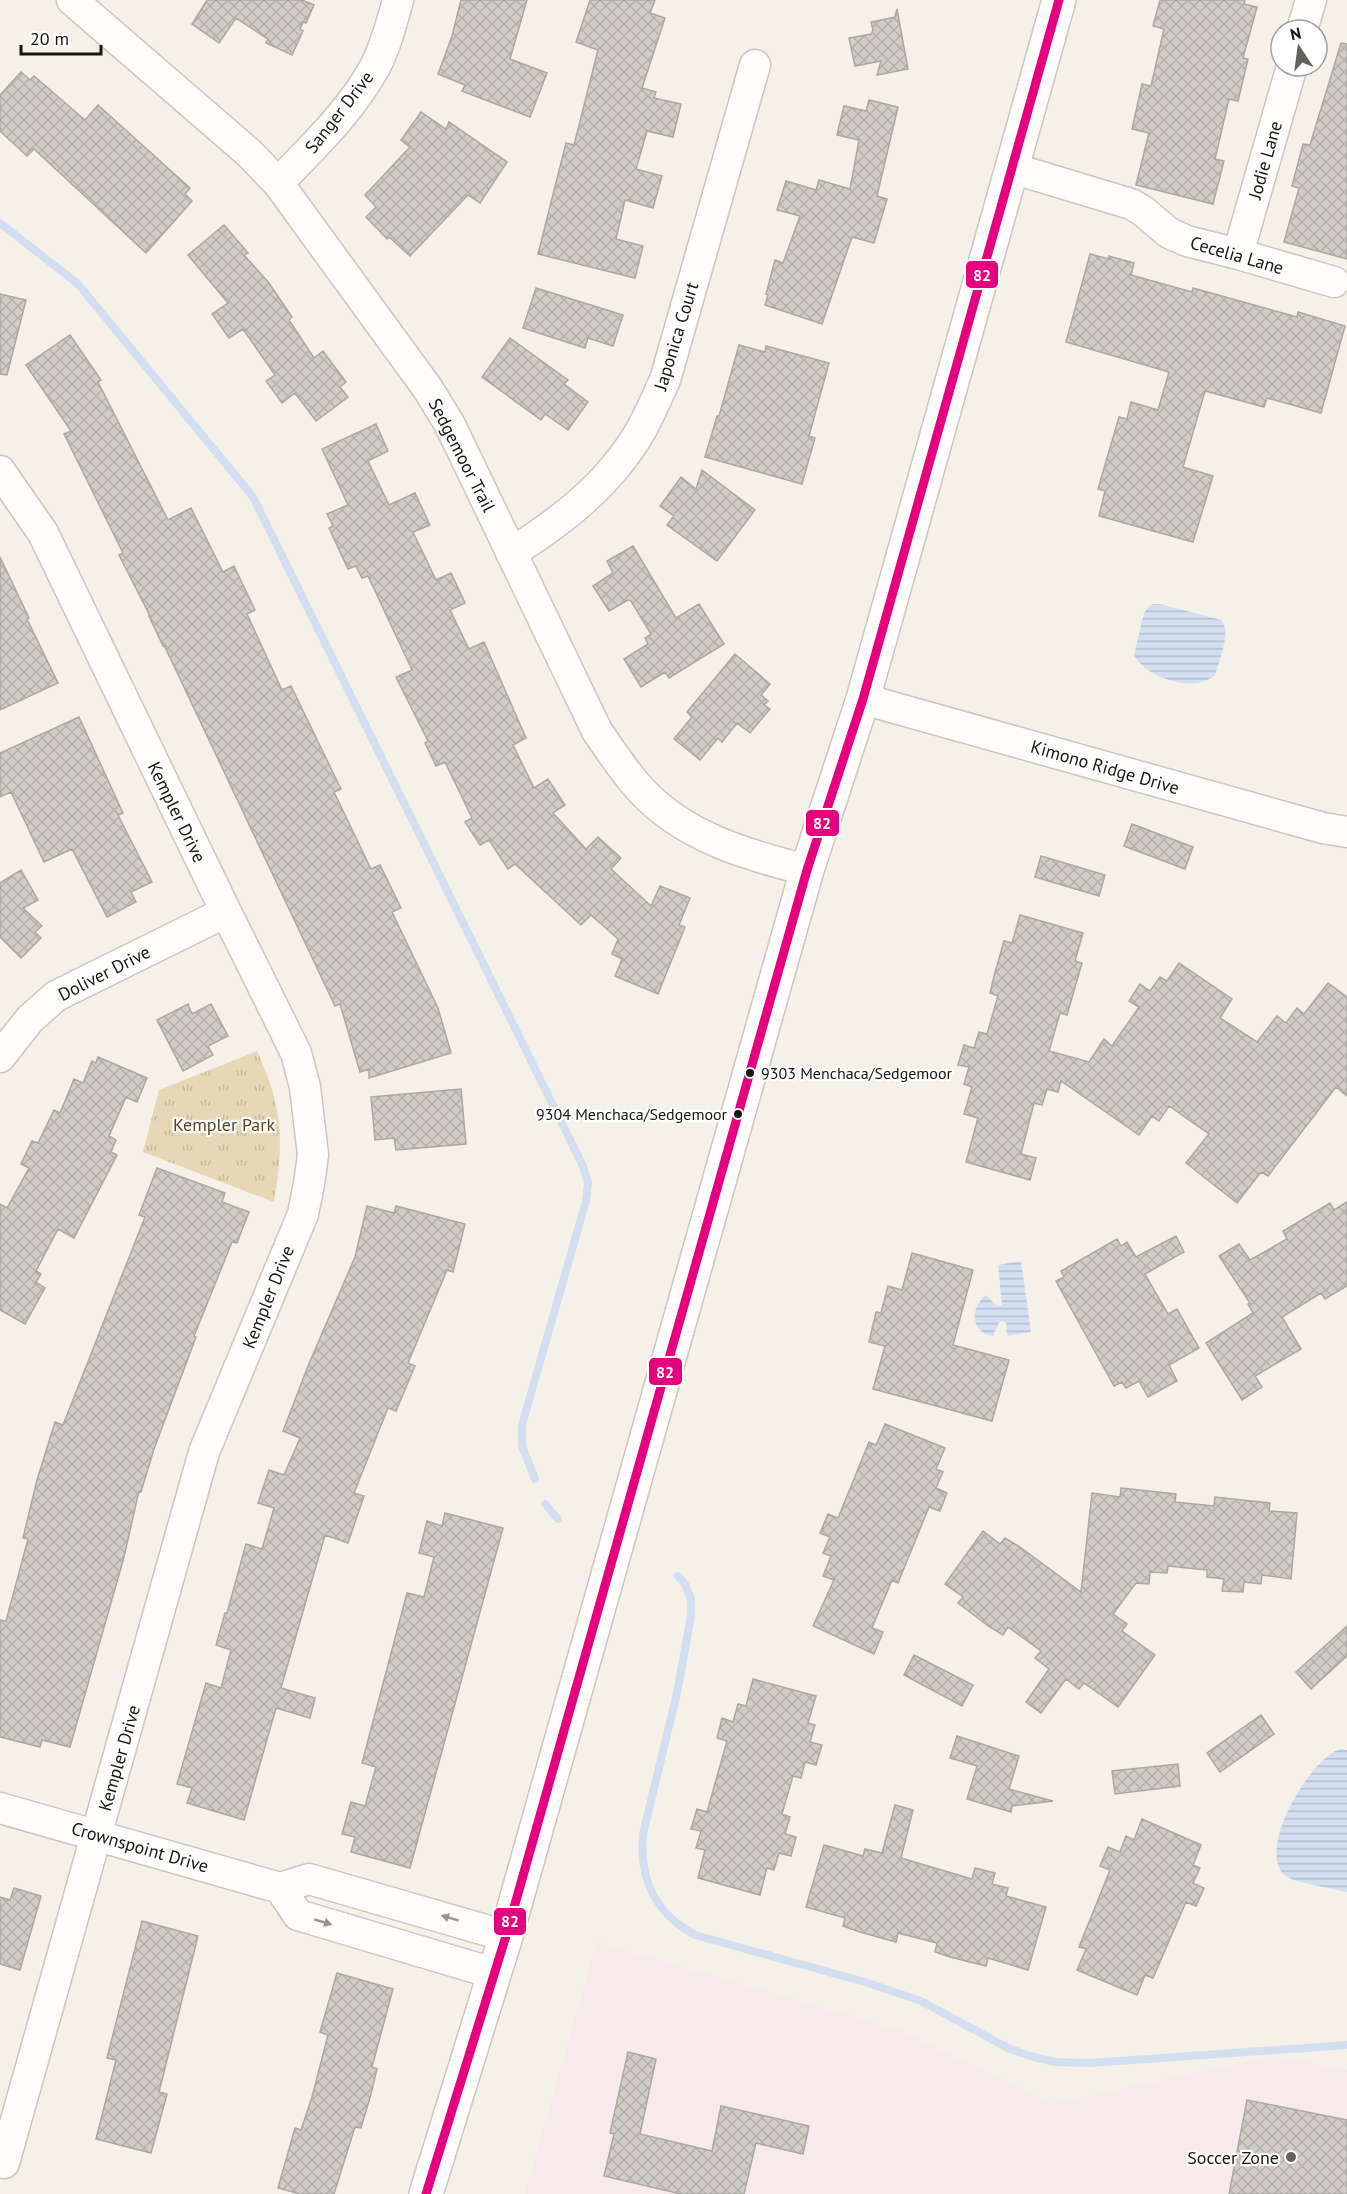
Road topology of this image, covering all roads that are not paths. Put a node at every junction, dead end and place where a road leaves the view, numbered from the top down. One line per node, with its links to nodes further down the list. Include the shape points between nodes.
1 (72, 0): 9 (street, Sedgemoor Trail, via 249,153)
2 (398, 0): 9 (street, Sanger Drive, via 388,37 364,85 324,136)
3 (1059, 0): 8 (main road)
4 (1311, 0): 5 (street)
5 (1306, 18)
6 (755, 65): 13 (street, Japonica Court, via 665,380 641,431 598,487 550,528)
7 (1289, 78): 10 (street, Jodie Lane)
8 (1012, 168): 10 (street, Cecelia Lane, via 1119,199 1187,241); 14 (main road)
9 (278, 183): 13 (street, Sedgemoor Trail, via 428,389 450,425)
10 (1238, 254): 11 (street, Cecelia Lane)
11 (1334, 282)
12 (0, 471): 17 (street, Kempler Drive, via 43,533)
13 (511, 553): 16 (street, Sedgemoor Trail, via 597,731 641,790 683,825 716,842)
14 (863, 699): 15 (street, Kimono Ridge Drive); 16 (main road)
15 (1347, 832)
16 (807, 870): 22 (main road)
17 (226, 912): 18 (street, Doliver Drive, via 56,996 30,1019); 20 (street, Kempler Drive, via 296,1053 305,1087 313,1155 309,1184 303,1214 204,1452)
18 (0, 1057)
19 (0, 1808): 20 (street, Crownspoint Drive)
20 (98, 1834): 21 (street, Crownspoint Drive); 24 (street, Kempler Drive)
21 (280, 1888): 22 (street, one-way to 21, via 309,1879); 23 (street, one-way to 23, via 298,1915)
22 (506, 1936): 23 (main road)
23 (493, 1973): 25 (main road)
24 (4, 2163)
25 (426, 2194)

